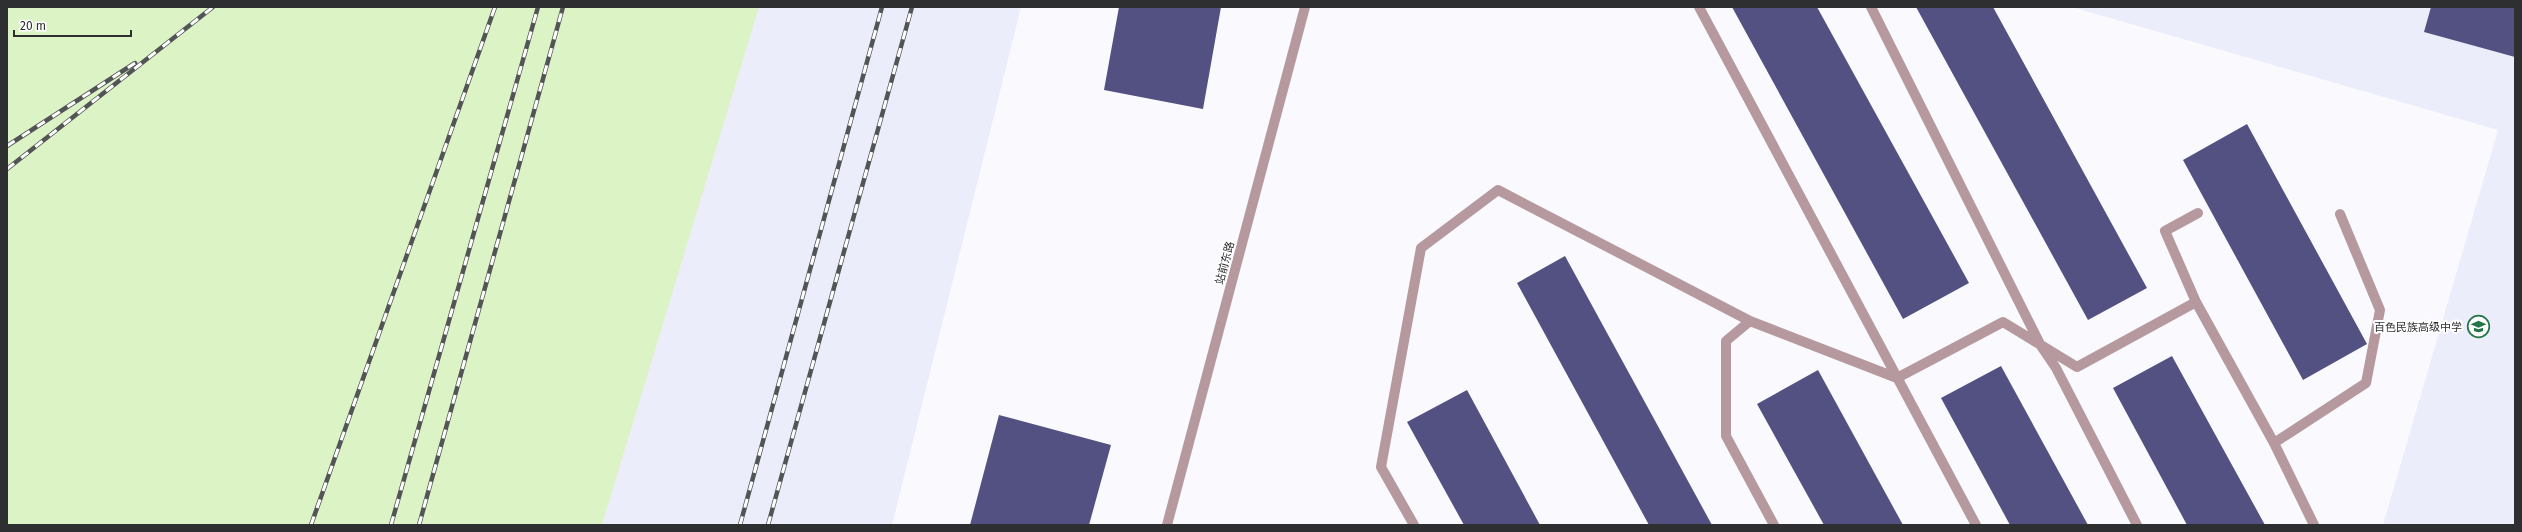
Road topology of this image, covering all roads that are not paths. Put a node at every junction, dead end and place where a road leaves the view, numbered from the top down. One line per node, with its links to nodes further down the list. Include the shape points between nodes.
1 (1305, 7): 11 (street, 站前东路)
2 (1700, 7): 9 (street)
3 (1871, 7): 8 (street)
4 (2198, 213): 6 (street, via 2165,231)
5 (2340, 214): 10 (street, via 2380,310 2366,383)
6 (2196, 302): 8 (street, via 2077,367); 10 (street)
7 (1750, 321): 9 (street); 12 (street, via 1498,190 1421,248 1381,467); 13 (street, via 1726,340 1726,436)
8 (2041, 346): 9 (street, via 2003,322); 15 (street, via 2056,368)
9 (1897, 378): 14 (street)
10 (2274, 443): 16 (street)
11 (1167, 525)
12 (1414, 525)
13 (1774, 525)
14 (1976, 525)
15 (2137, 525)
16 (2314, 525)

